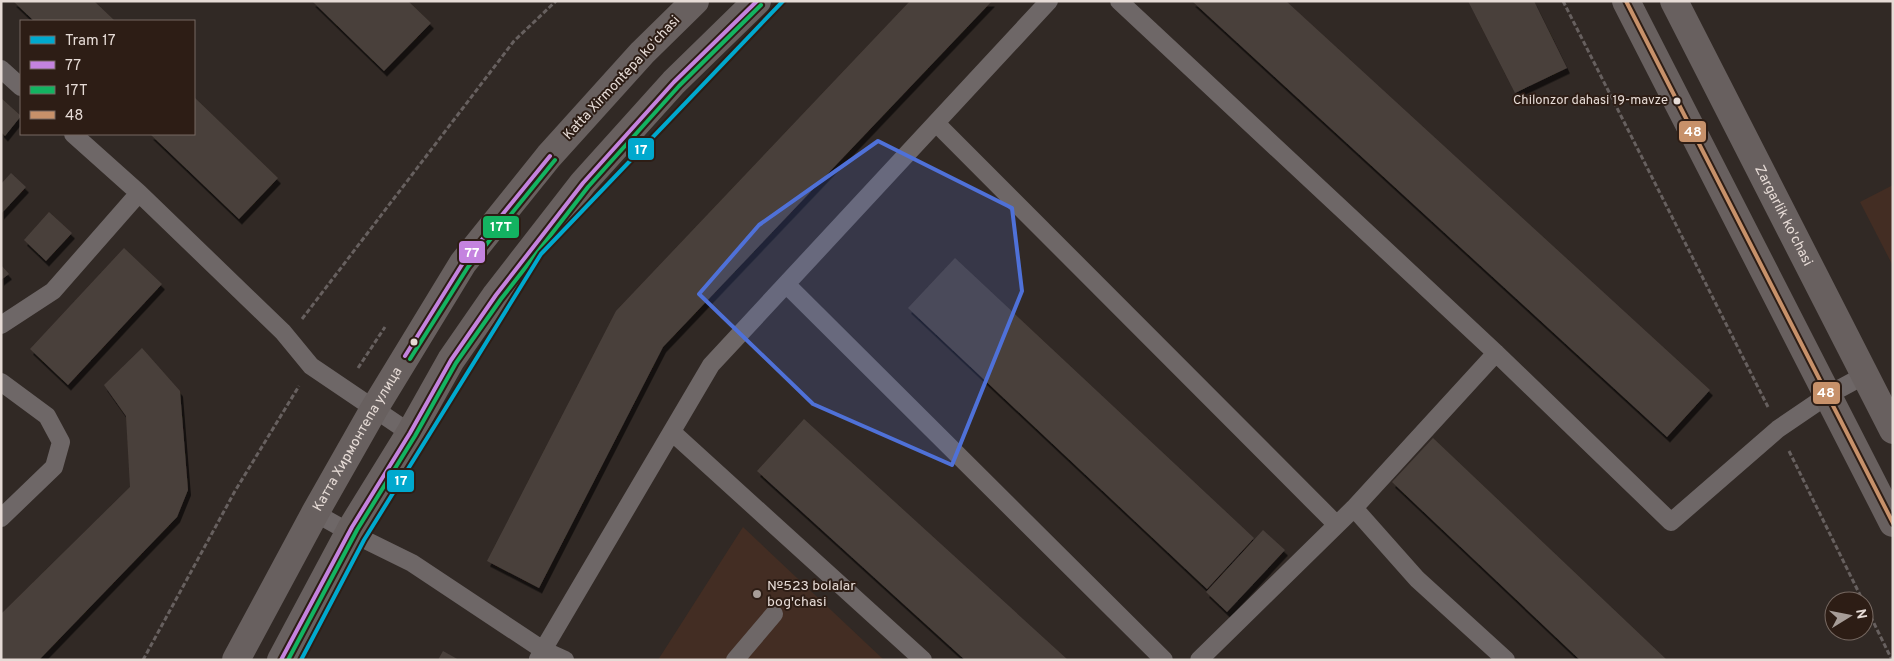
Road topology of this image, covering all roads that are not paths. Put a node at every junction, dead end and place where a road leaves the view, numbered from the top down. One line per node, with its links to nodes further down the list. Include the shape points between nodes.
1 (694, 1): 11 (main road, Katta Xirmontepa koʻchasi, via 642,53)
2 (758, 1): 22 (main road, via 674,82 582,183 451,360)
3 (1049, 1): 9 (lane)
4 (1119, 1): 15 (lane)
5 (1626, 1): 18 (main road)
6 (1674, 1): 16 (main road, Zargarlik ko'chasi)
7 (1, 69): 8 (lane)
8 (20, 86)
9 (937, 124): 13 (lane); 27 (lane)
10 (74, 135): 12 (lane)
11 (550, 156): 19 (main road, Катта Хирмонтепа улица, via 462,263)
12 (139, 193): 14 (lane, via 53,291); 19 (lane, via 283,332 311,366)
13 (786, 284): 21 (lane, via 712,365); 37 (lane)
14 (1, 325)
15 (1496, 353): 18 (lane, via 1671,522 1778,429); 23 (lane)
16 (1865, 376): 18 (lane); 20 (main road, Zargarlik ko'chasi)
17 (1, 382): 25 (lane, via 47,416 61,442 54,467)
18 (1828, 396): 26 (main road)
19 (374, 409): 22 (lane); 24 (main road, Катта Хирмонтепа улица)
20 (1893, 430)
21 (672, 432): 30 (lane); 36 (lane)
22 (410, 433): 28 (main road)
23 (1354, 508): 27 (lane); 31 (lane, via 1417,579)
24 (315, 512): 28 (lane); 32 (main road, Катта Хирмонтепа улица)
25 (1, 518)
26 (1893, 523)
27 (1336, 524): 38 (lane)
28 (349, 532): 30 (lane, via 412,563); 33 (main road)
29 (774, 614): 35 (lane)
30 (541, 655): 34 (lane)
31 (1497, 657)
32 (236, 660)
33 (281, 660)
34 (565, 660)
35 (735, 660)
36 (923, 660)
37 (1164, 660)
38 (1199, 660)

